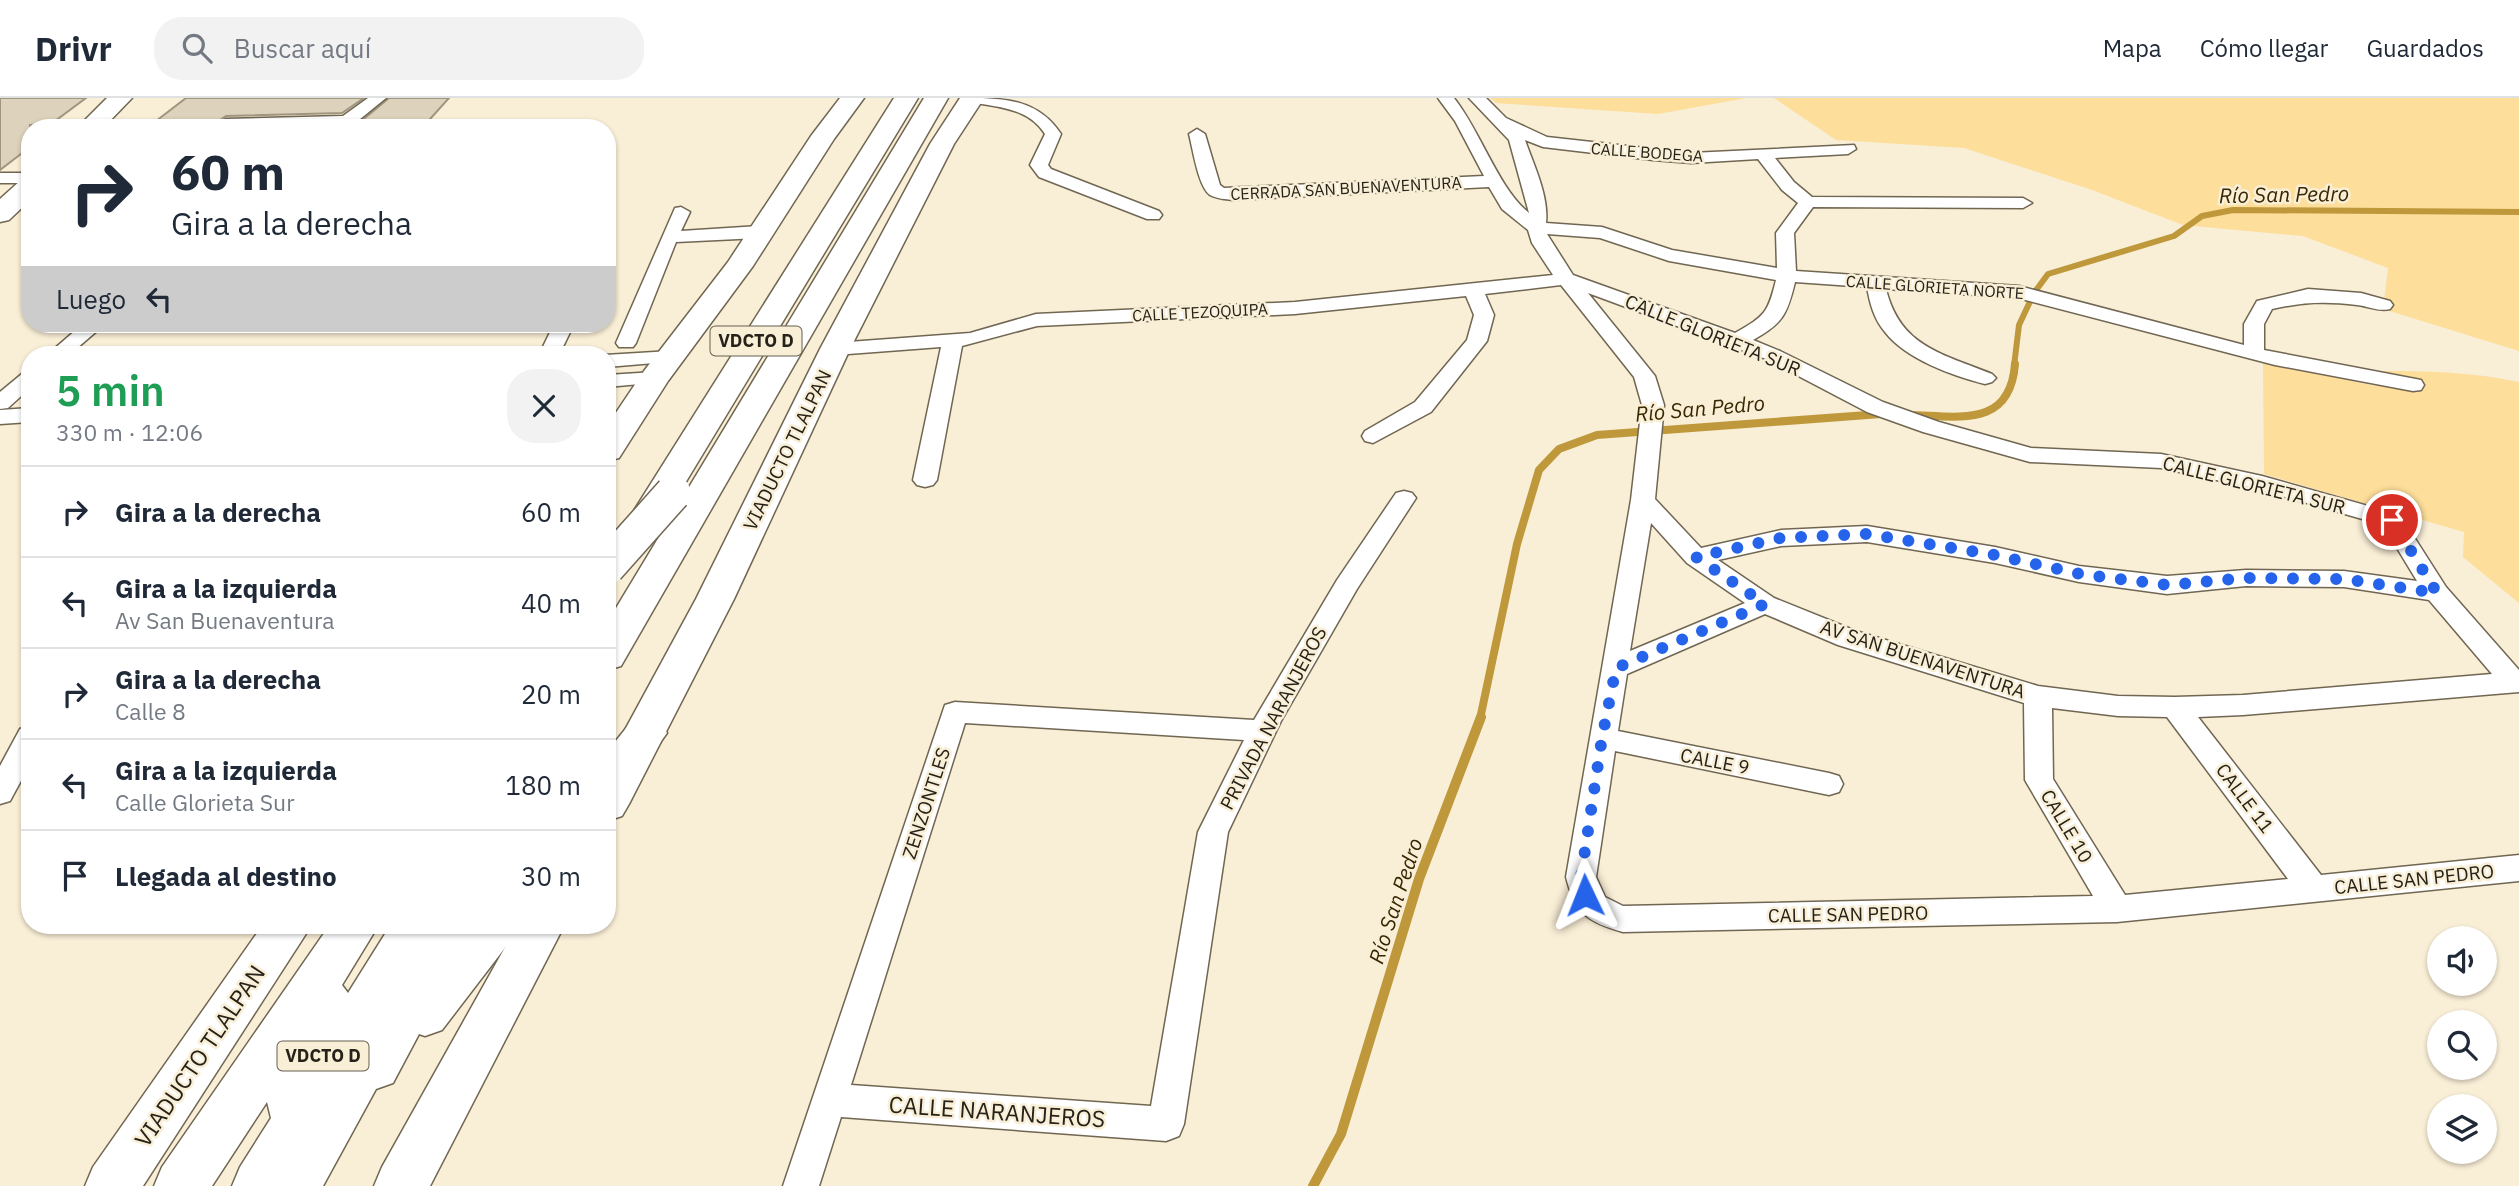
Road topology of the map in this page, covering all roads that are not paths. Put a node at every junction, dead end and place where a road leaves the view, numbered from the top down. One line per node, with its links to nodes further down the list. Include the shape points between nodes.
1 (378, 98): 14 (street)
2 (852, 98): 28 (main road)
3 (906, 98): 63 (main road, VDCTO D)
4 (914, 98): 58 (main road)
5 (927, 98): 67 (main road)
6 (936, 98): 68 (main road, VDCTO D)
7 (973, 98): 26 (street, via 1016,106 1046,120 1053,134 1039,165 1045,173); 44 (main road, VIADUCTO TLALPAN, via 942,144)
8 (1446, 98): 20 (street)
9 (1477, 98): 11 (street)
10 (131, 102): 12 (main road); 13 (main road)
11 (1495, 117): 17 (street, CALLE BODEGA, via 1559,146 1691,158); 29 (street, via 1521,148 1538,211)
12 (104, 119)
13 (123, 119)
14 (349, 119)
15 (1197, 134): 20 (street, CERRADA SAN BUENAVENTURA, via 1212,187 1219,193)
16 (1848, 149): 17 (street, CALLE BODEGA)
17 (1763, 153): 22 (street, via 1788,186)
18 (0, 178): 19 (street)
19 (21, 178)
20 (1496, 181): 29 (street, via 1508,205)
21 (21, 194): 25 (main road)
22 (1808, 202): 23 (street); 32 (street, via 1785,233)
23 (2023, 203)
24 (681, 212): 30 (street)
25 (0, 214)
26 (1153, 215)
27 (21, 223): 31 (main road)
28 (759, 232): 30 (street); 47 (main road)
29 (1538, 236): 32 (street, CALLE GLORIETA NORTE, via 1602,233 1670,255); 33 (street)
30 (669, 237): 42 (street)
31 (0, 243)
32 (1787, 276): 34 (street, CALLE GLORIETA NORTE); 41 (street, via 1778,311 1762,327)
33 (1566, 279): 35 (street, CALLE TEZOQUIPA); 41 (street, CALLE GLORIETA SUR); 60 (street, via 1644,376 1653,405)
34 (1875, 282): 36 (street, CALLE GLORIETA NORTE); 49 (street, via 1886,320 1902,339)
35 (1473, 289): 40 (street, CALLE TEZOQUIPA, via 1295,308 1036,320); 55 (street, via 1484,315 1477,341 1423,407)
36 (2019, 292): 37 (street, CALLE GLORIETA NORTE)
37 (2050, 298): 45 (street, CALLE GLORIETA NORTE)
38 (2383, 305): 45 (street, via 2308,295 2264,304 2254,324)
39 (84, 333): 43 (street)
40 (953, 340): 44 (street, CALLE TEZOQUIPA); 57 (street)
41 (1736, 341): 65 (street, CALLE GLORIETA SUR, via 1875,407 2030,456 2161,461 2262,483 2392,520)
42 (626, 343)
43 (68, 346)
44 (835, 349): 74 (main road, VIADUCTO TLALPAN)
45 (2254, 354): 51 (street, CALLE GLORIETA NORTE)
46 (616, 362): 47 (street)
47 (663, 368): 48 (street); 56 (main road)
48 (616, 378)
49 (1985, 378)
50 (21, 385): 53 (street)
51 (2413, 385)
52 (21, 397): 53 (street)
53 (2, 403): 54 (street)
54 (21, 411)
55 (1373, 436)
56 (616, 438)
57 (925, 480)
58 (673, 493): 61 (main road, bridge); 64 (main road, bridge)
59 (1404, 498): 73 (street, PRIVADA NARANJEROS, via 1346,586)
60 (1643, 500): 62 (street, AV SAN BUENAVENTURA); 69 (street, CALLE SAN PEDRO)
61 (616, 557)
62 (1696, 557): 65 (street, via 1781,538 1867,534 2080,574 2167,585 2246,578 2344,579); 66 (street, AV SAN BUENAVENTURA)
63 (616, 568)
64 (616, 589)
65 (2437, 593): 70 (street, CALLE GLORIETA SUR)
66 (1765, 604): 69 (street); 71 (street, AV SAN BUENAVENTURA, via 1847,638)
67 (616, 618)
68 (616, 641)
69 (1616, 668): 75 (street, CALLE SAN PEDRO)
70 (2517, 683): 72 (street, AV SAN BUENAVENTURA)
71 (2038, 695): 72 (street, AV SAN BUENAVENTURA, via 2118,706); 83 (street, CALLE 10, via 2039,779)
72 (2175, 707): 82 (street, CALLE 11)
73 (1262, 731): 93 (street, ZENZONTLES, via 955,712); 96 (street, PRIVADA NARANJEROS, via 1213,832)
74 (646, 733): 77 (main road); 79 (main road, VIADUCTO TLALPAN)
75 (1602, 738): 78 (street, CALLE 9); 83 (street, CALLE SAN PEDRO, via 1581,877 1585,895 1601,914 1623,919)
76 (21, 753): 80 (street)
77 (616, 771)
78 (1829, 784)
79 (616, 788)
80 (0, 793)
81 (2519, 868): 82 (street, CALLE SAN PEDRO)
82 (2314, 889): 83 (street, CALLE SAN PEDRO)
83 (2117, 909)
84 (283, 934): 97 (main road, VIADUCTO TLALPAN)
85 (350, 934): 98 (main road)
86 (363, 934): 95 (main road, via 294,1072)
87 (395, 934): 95 (main road, VDCTO D)
88 (410, 934): 100 (main road)
89 (437, 934): 101 (main road)
90 (449, 934): 94 (main road, VDCTO D)
91 (489, 934): 94 (main road)
92 (537, 934): 103 (main road)
93 (828, 1101): 96 (street, CALLE NARANJEROS); 104 (street, ZENZONTLES)
94 (353, 1107): 102 (main road, VDCTO D)
95 (292, 1108): 99 (main road, VDCTO D)
96 (1166, 1124)
97 (112, 1186)
98 (180, 1186)
99 (245, 1186)
100 (259, 1186)
101 (294, 1186)
102 (306, 1186)
103 (401, 1186)
104 (801, 1186)

